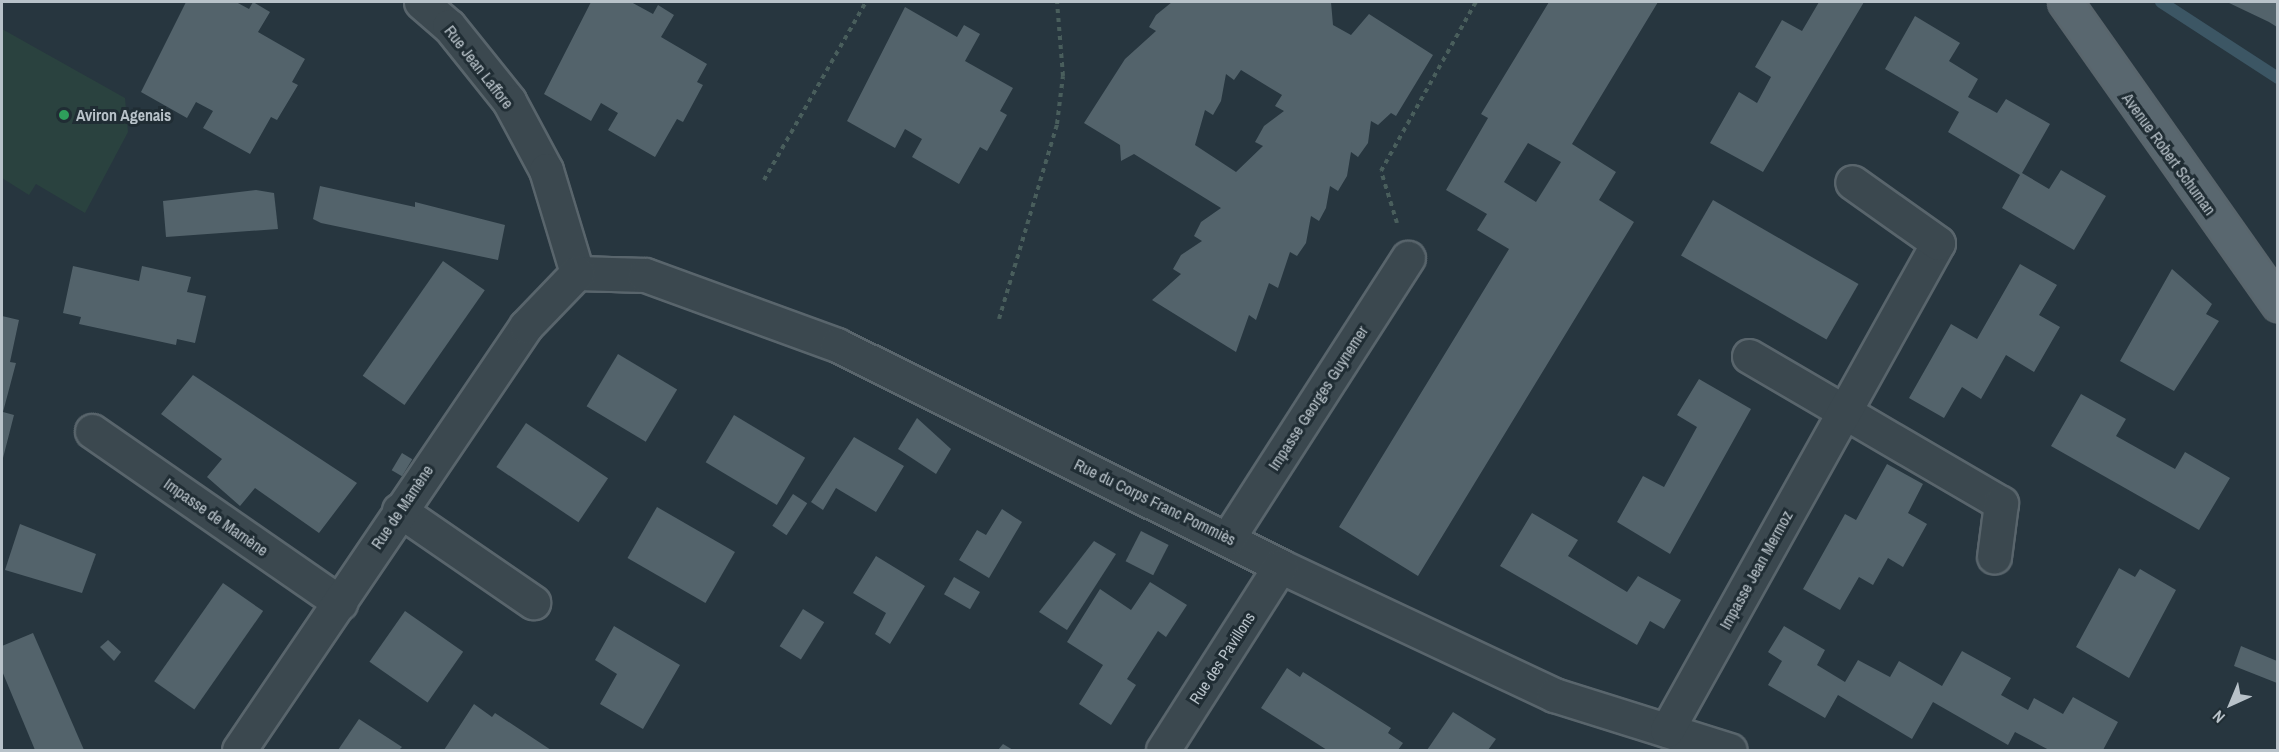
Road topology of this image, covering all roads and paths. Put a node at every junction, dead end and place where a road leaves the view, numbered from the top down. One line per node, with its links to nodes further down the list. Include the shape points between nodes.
1 (421, 2): 9 (street, Rue Jean Laffore, via 449,26 509,101 546,170)
2 (866, 2): 6 (path)
3 (1057, 2): 11 (path, via 1063,76 1057,124)
4 (1476, 2): 8 (path, via 1382,171)
5 (2071, 13): 10 (main road, Avenue Robert Schuman)
6 (764, 180)
7 (1852, 182): 13 (street, Impasse Jean Mermoz, via 1938,243)
8 (1408, 258): 16 (street, Impasse Georges Guynemer)
9 (577, 273): 15 (street, Rue de Mamène, via 526,326); 16 (street, Rue du Corps Franc Pommiès, via 645,275 837,345)
10 (2277, 304)
11 (999, 319)
12 (1749, 356): 13 (street)
13 (1845, 410): 17 (street, via 2001,503); 21 (street, Impasse Jean Mermoz)
14 (92, 431): 20 (street, Impasse de Mamène)
15 (399, 510): 19 (street); 20 (street, Rue de Mamène)
16 (1228, 538): 18 (street, Rue du Corps Franc Pommiès)
17 (1994, 557)
18 (1280, 566): 21 (street, Rue du Corps Franc Pommiès, via 1554,695); 23 (street, Rue des Pavillons)
19 (533, 602)
20 (339, 603): 22 (street, Rue de Mamène)
21 (1666, 730): 24 (street, Rue du Corps Franc Pommiès)
22 (239, 750)
23 (1163, 750)
24 (1730, 750)

